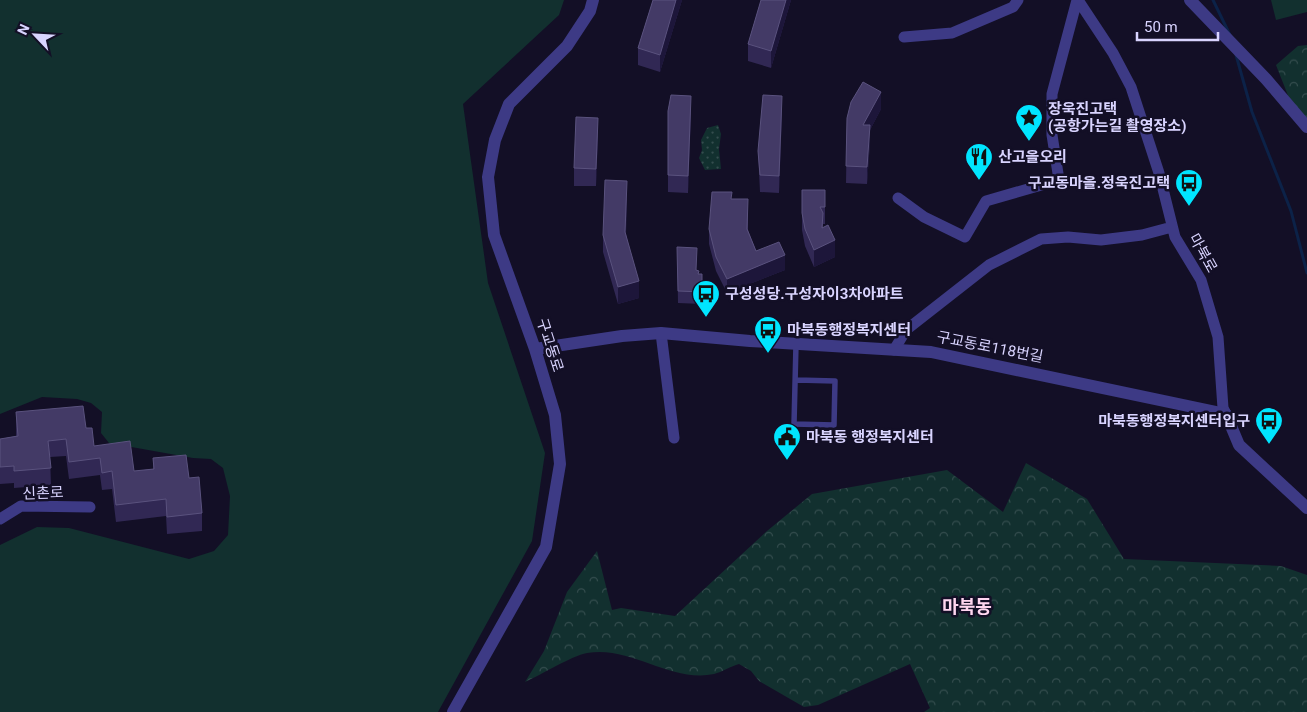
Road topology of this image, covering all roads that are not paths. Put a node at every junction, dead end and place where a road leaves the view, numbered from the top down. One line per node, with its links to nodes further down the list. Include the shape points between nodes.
1 (593, 0): 11 (street, 구교동로, via 590,11 567,46 509,104 495,140 488,177 494,235)
2 (1018, 0): 5 (street, via 1013,7 952,33)
3 (1077, 0): 7 (street, via 1052,94 1052,135 1059,180 986,201 965,237 924,217); 8 (street, 마북로, via 1113,53 1131,87 1159,173)
4 (1190, 0): 6 (street)
5 (904, 37)
6 (1307, 126)
7 (898, 198)
8 (1172, 226): 12 (street, via 1142,235 1101,240 1041,239 989,265 906,330); 14 (street, 마북로, via 1175,237 1201,280 1218,337)
9 (661, 333): 10 (street, 구교동로118번길); 11 (street, 구교동로118번길); 15 (street)
10 (796, 344): 12 (street, 구교동로118번길); 13 (lane)
11 (535, 349): 19 (street, 구교동로, via 555,414 560,464 546,547)
12 (894, 350): 14 (street, 구교동로118번길, via 931,352 993,363)
13 (797, 380): 13 (lane, via 794,424 834,425 835,381)
14 (1226, 414): 17 (street, 마북로, via 1239,445)
15 (674, 438)
16 (90, 507): 18 (street, 신촌로, via 21,506)
17 (1307, 508)
18 (0, 519)
19 (453, 712)

